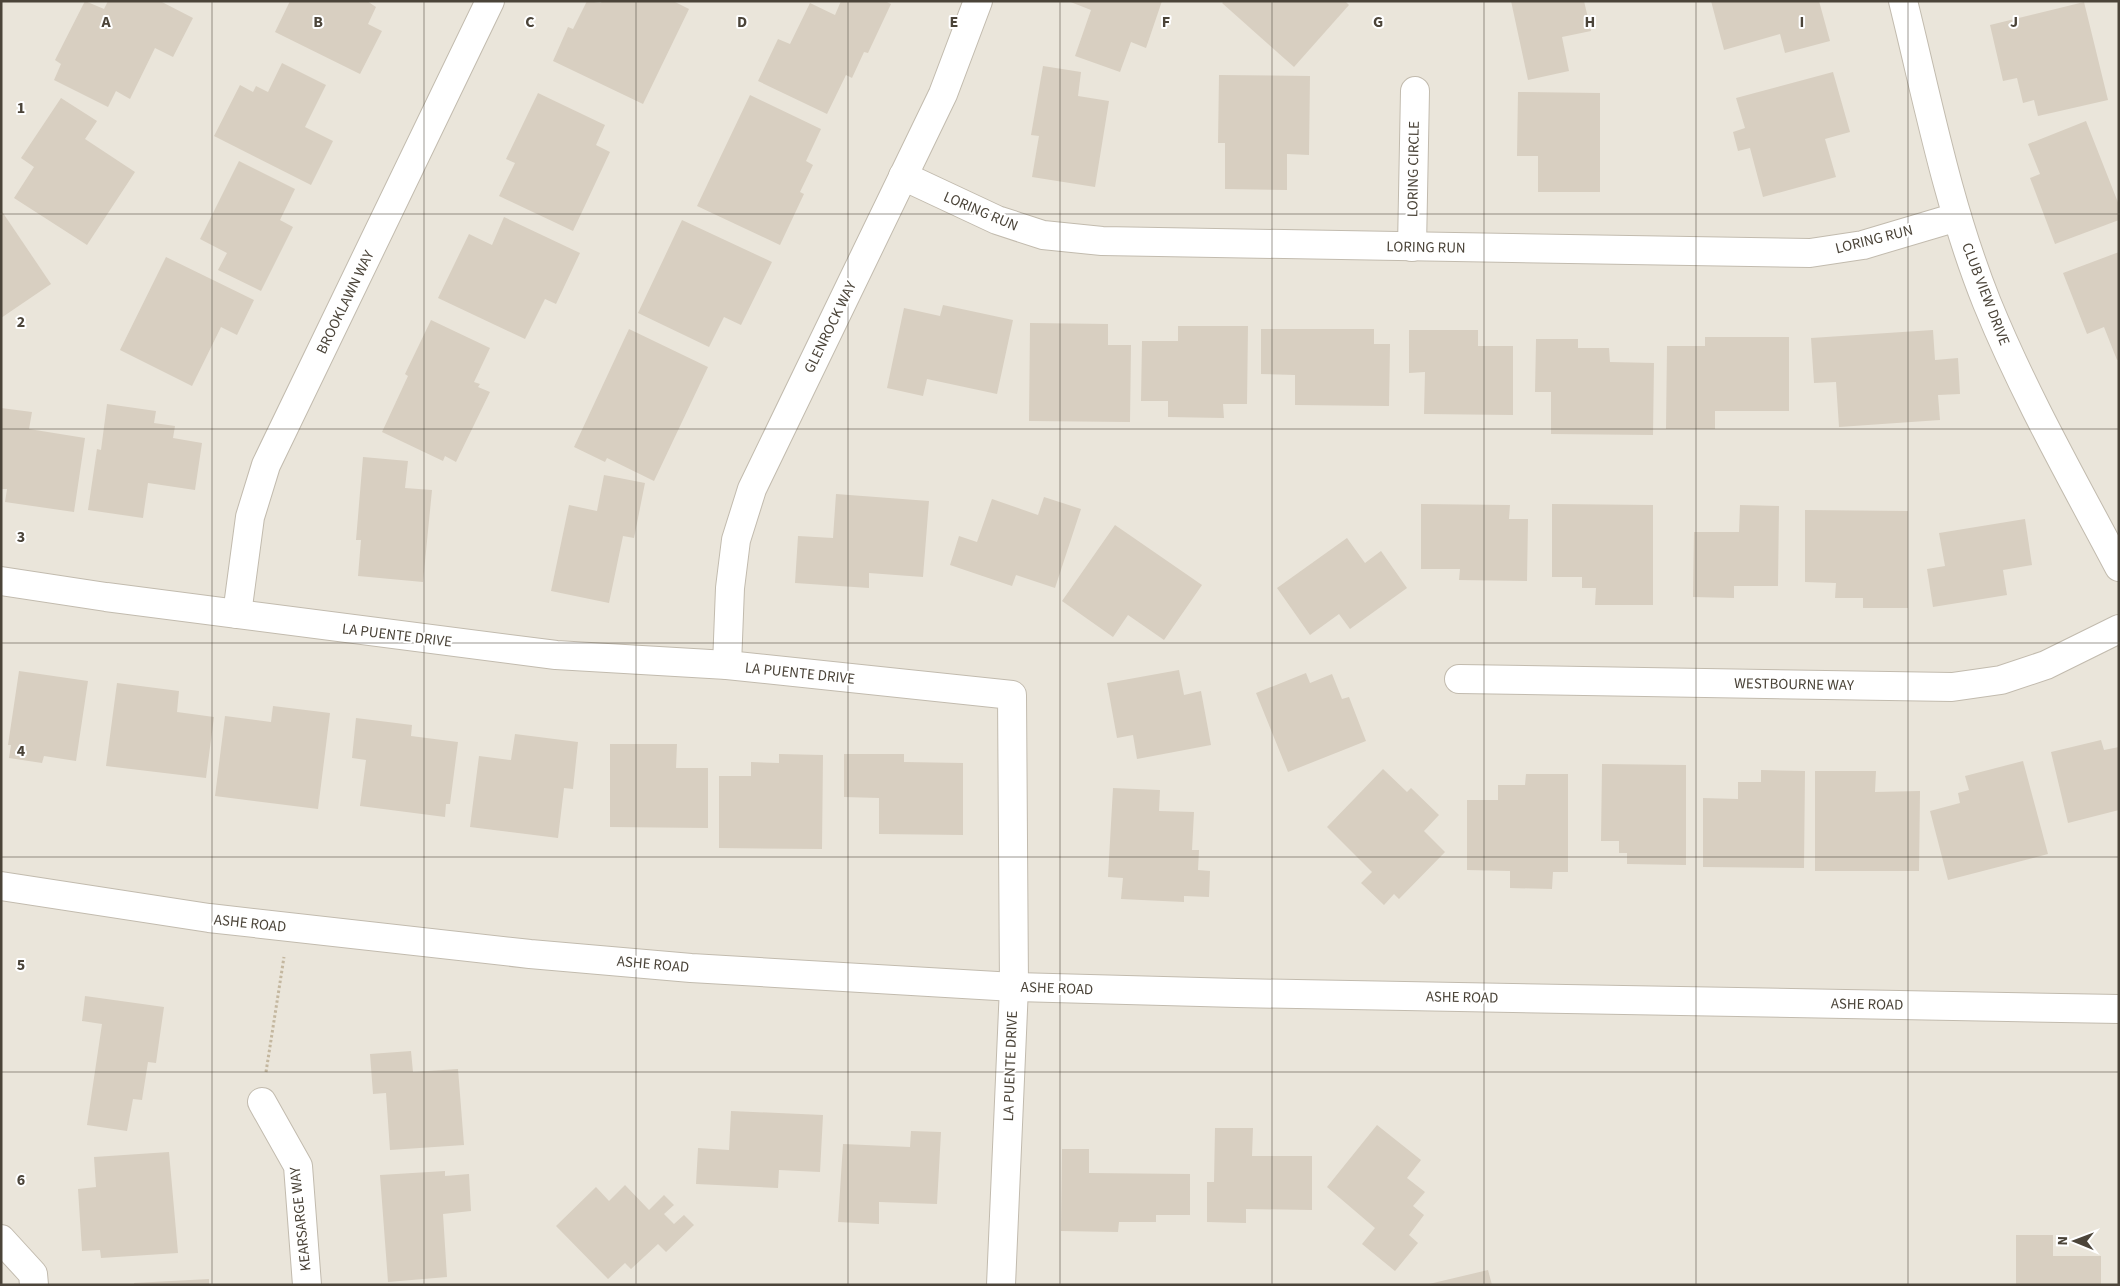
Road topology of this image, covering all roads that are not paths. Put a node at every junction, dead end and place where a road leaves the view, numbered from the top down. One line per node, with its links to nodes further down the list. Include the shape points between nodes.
1 (490, 1): 10 (street, BROOKLAWN WAY, via 266,465 250,516)
2 (978, 1): 5 (street, GLENROCK WAY, via 943,94)
3 (1903, 1): 6 (street, CLUB VIEW DRIVE)
4 (1415, 91): 7 (street, LORING CIRCLE)
5 (903, 176): 7 (street, LORING RUN, via 997,220 1043,234 1102,241); 12 (street, GLENROCK WAY, via 752,488 736,540 730,588)
6 (1956, 217): 7 (street, LORING RUN, via 1863,245 1810,252); 8 (street, CLUB VIEW DRIVE, via 1987,303 2029,396)
7 (1412, 246)
8 (2119, 567)
9 (1, 581): 10 (street, LA PUENTE DRIVE)
10 (237, 614): 12 (street, LA PUENTE DRIVE, via 556,655)
11 (2119, 629): 13 (street, WESTBOURNE WAY, via 2046,665 2001,680 1952,687)
12 (727, 665): 15 (street, LA PUENTE DRIVE, via 1012,695)
13 (1459, 679)
14 (1, 886): 15 (street, ASHE ROAD, via 209,918 530,954 682,967)
15 (1014, 987): 16 (street, ASHE ROAD); 21 (street, LA PUENTE DRIVE)
16 (2119, 1009)
17 (262, 1102): 20 (street, KEARSARGE WAY, via 298,1166)
18 (1, 1239): 19 (street, via 34,1274)
19 (34, 1285)
20 (307, 1285)
21 (1001, 1285)

